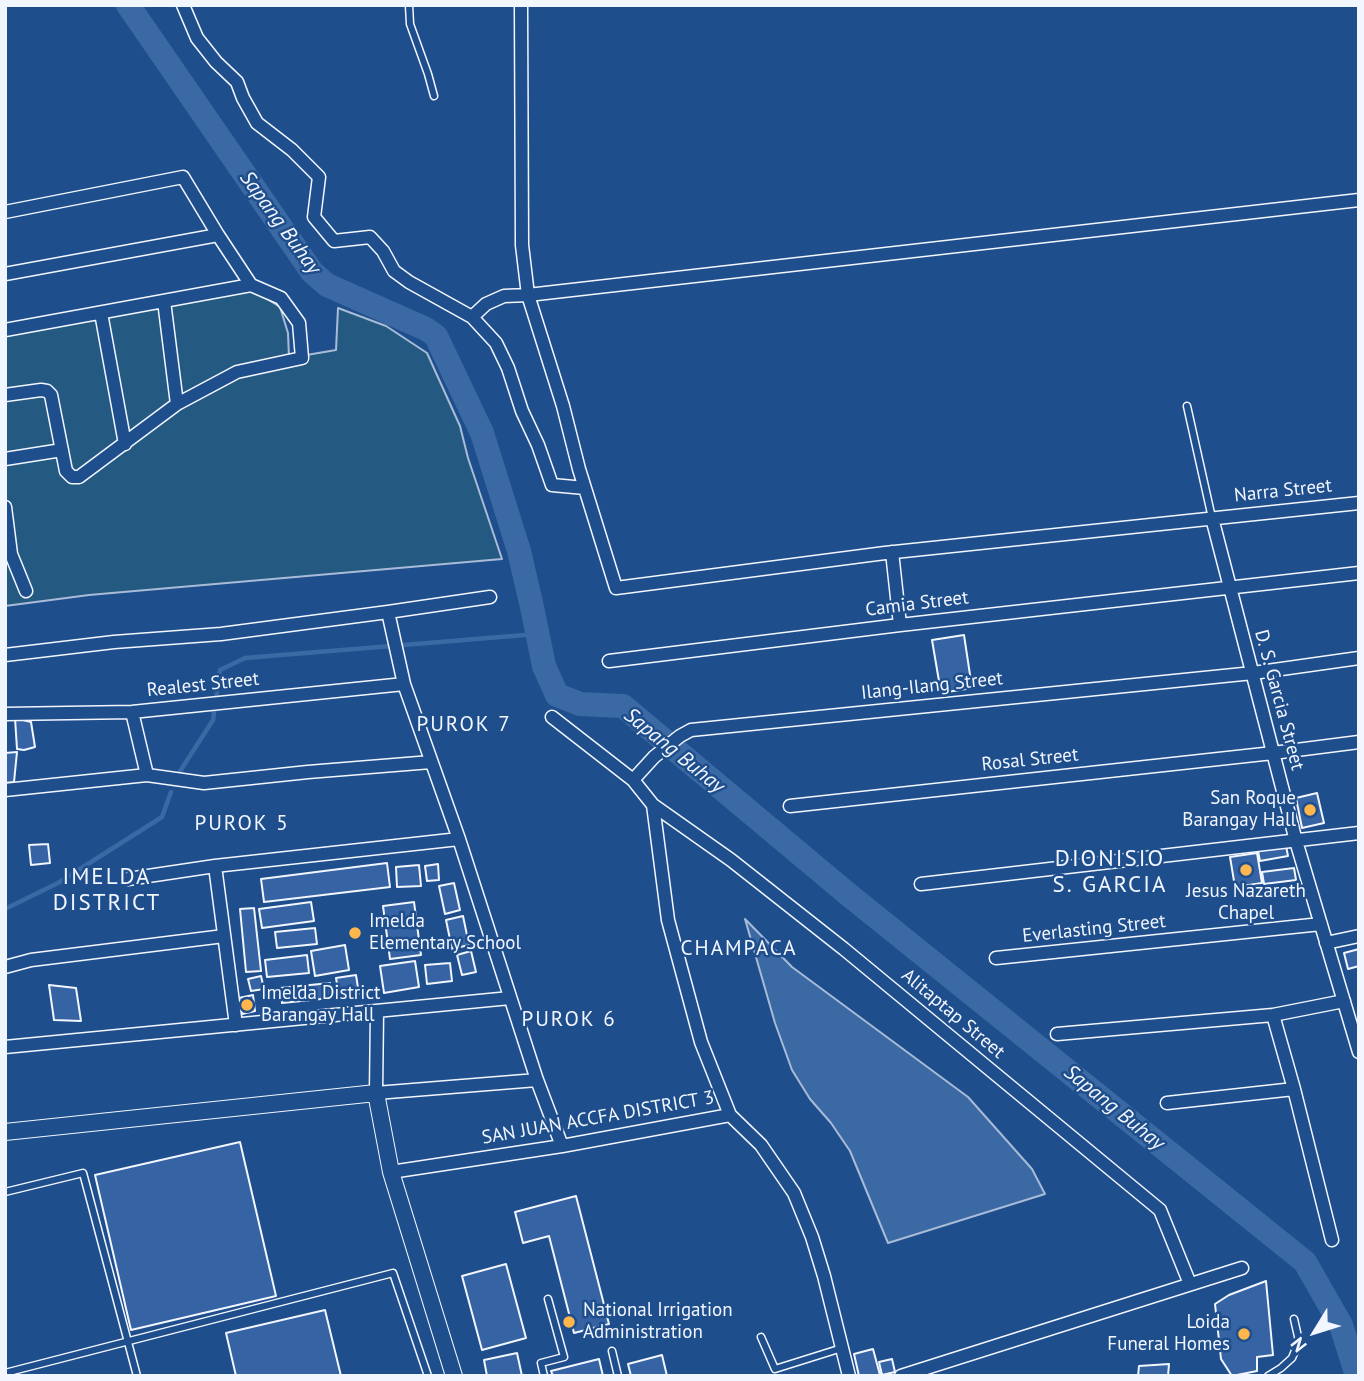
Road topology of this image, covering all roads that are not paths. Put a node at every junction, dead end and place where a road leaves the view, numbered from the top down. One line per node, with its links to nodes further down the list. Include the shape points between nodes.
1 (183, 5): 13 (street, via 198,38 237,82 257,123 319,177 314,217 334,241 370,237 394,271)
2 (409, 5): 4 (lane, via 410,24)
3 (522, 5): 10 (street, via 522,245)
4 (434, 96)
5 (1359, 200): 10 (street)
6 (5, 212): 7 (street, via 183,177)
7 (218, 235): 8 (street); 9 (street)
8 (5, 274)
9 (251, 285): 11 (street); 16 (street, via 281,298 299,323 302,358 237,372)
10 (528, 295): 13 (street, via 504,296); 21 (street)
11 (164, 301): 12 (street); 16 (street)
12 (101, 313): 14 (street); 18 (street)
13 (472, 317): 21 (street, via 496,343 508,368 552,485)
14 (5, 330)
15 (5, 395): 19 (street, via 47,391)
16 (177, 404): 18 (street)
17 (1187, 406): 24 (lane)
18 (125, 444): 19 (street, via 79,477 66,471)
19 (62, 450): 20 (street)
20 (5, 459)
21 (585, 488): 25 (street, Narra Street, via 616,588)
22 (1359, 503): 24 (street, Narra Street)
23 (5, 507): 28 (street, via 10,554)
24 (1212, 519): 25 (street, Narra Street); 27 (street, D. S. Garcia Street)
25 (892, 552): 31 (street)
26 (1359, 573): 27 (street, Camia Street)
27 (1229, 589): 31 (street, Camia Street); 35 (street, D. S. Garcia Street)
28 (26, 591)
29 (490, 597): 30 (street)
30 (388, 612): 32 (street); 36 (street)
31 (900, 625): 34 (street, Camia Street)
32 (5, 655)
33 (1359, 658): 35 (street, Ilang-Ilang Street)
34 (609, 662)
35 (1253, 673): 41 (street, D. S. Garcia Street); 44 (street, Ilang-Ilang Street, via 691,730 654,757)
36 (404, 684): 37 (street, Realest Street); 42 (street)
37 (132, 712): 38 (street, Realest Street); 43 (street)
38 (5, 713)
39 (552, 717): 44 (street, Alitaptap Street)
40 (1359, 742): 41 (street, Rosal Street)
41 (1273, 753): 47 (street, Rosal Street); 50 (street, D. S. Garcia Street)
42 (431, 762): 43 (street, via 204,783); 49 (street)
43 (148, 775): 45 (street)
44 (633, 780): 46 (street, Alitaptap Street)
45 (5, 790)
46 (653, 805): 73 (street, via 668,920 701,1042); 80 (street, Alitaptap Street, via 844,949 1160,1210)
47 (790, 806)
48 (1359, 833): 50 (street)
49 (459, 839): 51 (street); 60 (street)
50 (1296, 841): 53 (street); 54 (street, D. S. Garcia Street)
51 (215, 866): 52 (street); 55 (street)
52 (128, 879)
53 (920, 884)
54 (1321, 924): 57 (street, D. S. Garcia Street); 58 (street, Everlasting Street)
55 (223, 936): 59 (street); 64 (street)
56 (1359, 936): 57 (street)
57 (1326, 943): 61 (street, D. S. Garcia Street)
58 (996, 958)
59 (5, 967)
60 (510, 998): 62 (street); 69 (street)
61 (1344, 1001): 63 (street); 65 (street, D. S. Garcia Street)
62 (377, 1012): 64 (street); 71 (street)
63 (1273, 1016): 66 (street); 70 (street)
64 (236, 1025): 67 (street)
65 (1356, 1030): 68 (street, D. S. Garcia Street)
66 (1056, 1034)
67 (5, 1047)
68 (1359, 1052)
69 (537, 1080): 71 (street); 75 (street)
70 (1294, 1088): 72 (street); 78 (street)
71 (376, 1093): 74 (street); 76 (street)
72 (1167, 1104)
73 (730, 1115): 75 (street, SAN JUAN ACCFA DISTRICT 3); 85 (street, SAN JUAN ACCFA DISTRICT 3, via 761,1145 794,1193 812,1237)
74 (5, 1132)
75 (562, 1146): 76 (street, SAN JUAN ACCFA DISTRICT 3)
76 (391, 1172): 90 (street)
77 (5, 1192): 84 (lane, via 83,1173)
78 (1332, 1240)
79 (1242, 1268): 80 (street)
80 (1190, 1284): 94 (street)
81 (548, 1298): 91 (lane, via 564,1357 541,1363)
82 (1294, 1319): 95 (lane, via 1299,1341 1292,1358)
83 (761, 1337): 85 (lane, via 775,1370)
84 (128, 1341): 87 (lane); 88 (lane); 89 (lane, via 393,1273)
85 (842, 1348): 93 (street, SAN JUAN ACCFA DISTRICT 3)
86 (612, 1351): 92 (lane)
87 (5, 1373)
88 (137, 1376)
89 (428, 1376)
90 (454, 1376)
91 (544, 1376)
92 (618, 1376)
93 (849, 1376)
94 (901, 1376)
95 (1268, 1376)

